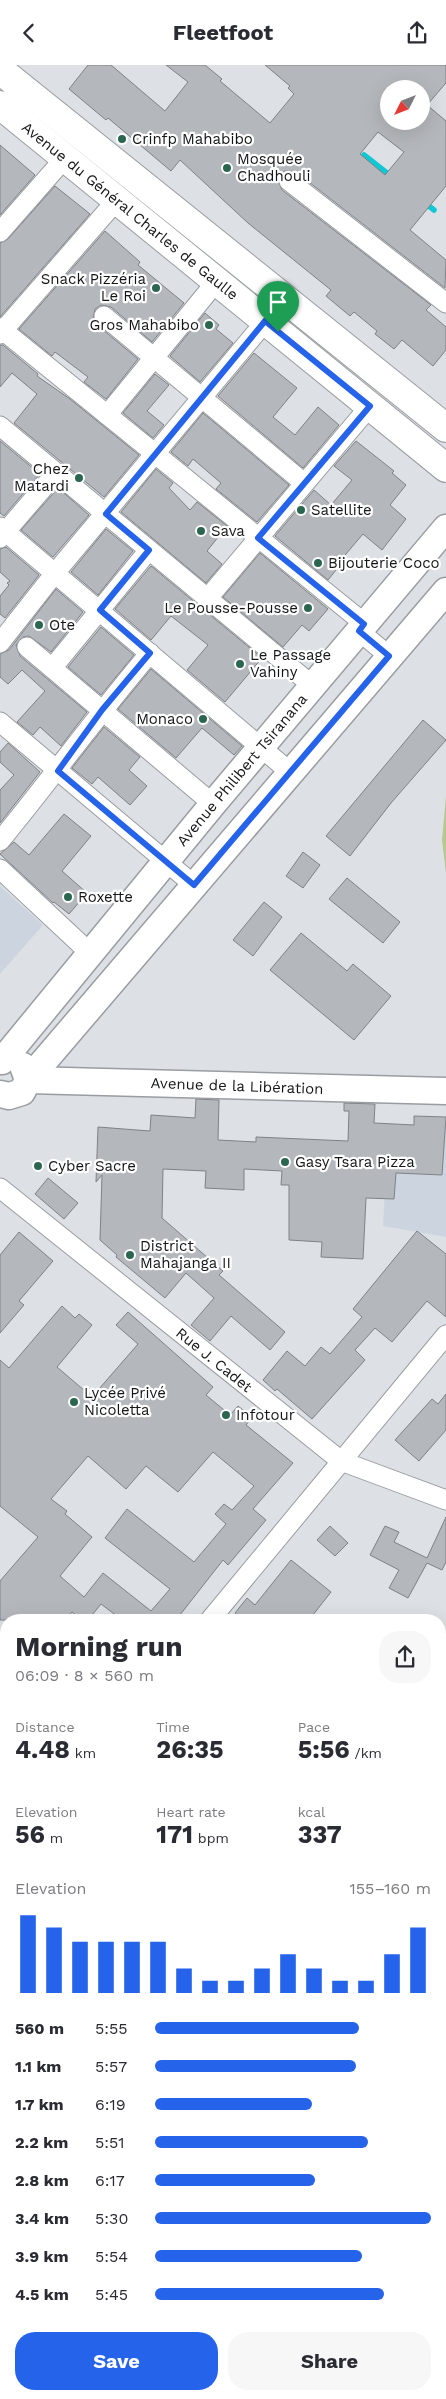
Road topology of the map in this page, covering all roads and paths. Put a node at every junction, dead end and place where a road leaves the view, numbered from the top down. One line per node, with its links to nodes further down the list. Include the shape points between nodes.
1 (0, 70): 16 (main road, Avenue du Général Charles de Gaulle)
2 (0, 105): 3 (main road, Avenue du Général Charles de Gaulle)
3 (64, 159): 5 (main road, Avenue du Général Charles de Gaulle); 6 (street)
4 (289, 181): 8 (street)
5 (116, 201): 7 (main road, Avenue du Général Charles de Gaulle); 11 (street)
6 (1, 229)
7 (216, 282): 10 (main road, Avenue du Général Charles de Gaulle); 12 (street)
8 (446, 303)
9 (104, 316): 12 (street)
10 (265, 321): 13 (street); 14 (main road, Avenue du Général Charles de Gaulle)
11 (1, 331): 15 (street)
12 (154, 357): 13 (street); 15 (street)
13 (202, 397): 18 (street); 21 (street)
14 (370, 406): 19 (main road, Avenue du Général Charles de Gaulle); 21 (street)
15 (107, 415): 18 (street)
16 (446, 428)
17 (1, 429): 20 (street)
18 (155, 454): 22 (street); 25 (street)
19 (446, 468)
20 (56, 473): 22 (street); 24 (street)
21 (304, 483): 25 (street)
22 (106, 514): 26 (street); 27 (street)
23 (446, 527): 31 (main road, Avenue Philibert Tsiranana)
24 (2, 532): 27 (street)
25 (258, 538): 29 (street); 31 (street)
26 (149, 550): 29 (street); 30 (street)
27 (55, 573): 30 (street); 32 (street)
28 (446, 591): 34 (main road)
29 (207, 599): 36 (street)
30 (100, 610): 33 (street); 35 (street)
31 (362, 627): 34 (street); 36 (main road, Avenue Philibert Tsiranana)
32 (11, 637): 35 (street)
33 (150, 653): 37 (street); 39 (street)
34 (389, 656): 41 (main road)
35 (53, 667): 37 (street)
36 (312, 686): 39 (main road, Avenue Philibert Tsiranana)
37 (102, 710): 40 (street); 42 (street)
38 (0, 722): 40 (street)
39 (262, 746): 41 (street); 42 (main road, Avenue Philibert Tsiranana)
40 (58, 771): 43 (street); 44 (street)
41 (290, 772): 46 (main road)
42 (213, 804): 44 (main road, Avenue Philibert Tsiranana)
43 (0, 841)
44 (165, 862): 46 (street); 47 (main road, Avenue Philibert Tsiranana)
45 (0, 869): 47 (street)
46 (194, 885): 50 (main road)
47 (91, 954): 48 (main road, Avenue Philibert Tsiranana)
48 (1, 1062): 50 (main road, via 17,1061 23,1066)
49 (446, 1091): 50 (main road, Avenue de la Libération)
50 (11, 1095)
51 (0, 1188): 53 (street, Rue J. Cadet)
52 (446, 1335): 53 (street)
53 (341, 1461): 54 (street, Rue J. Cadet); 55 (street)
54 (446, 1499)
55 (222, 1614)

